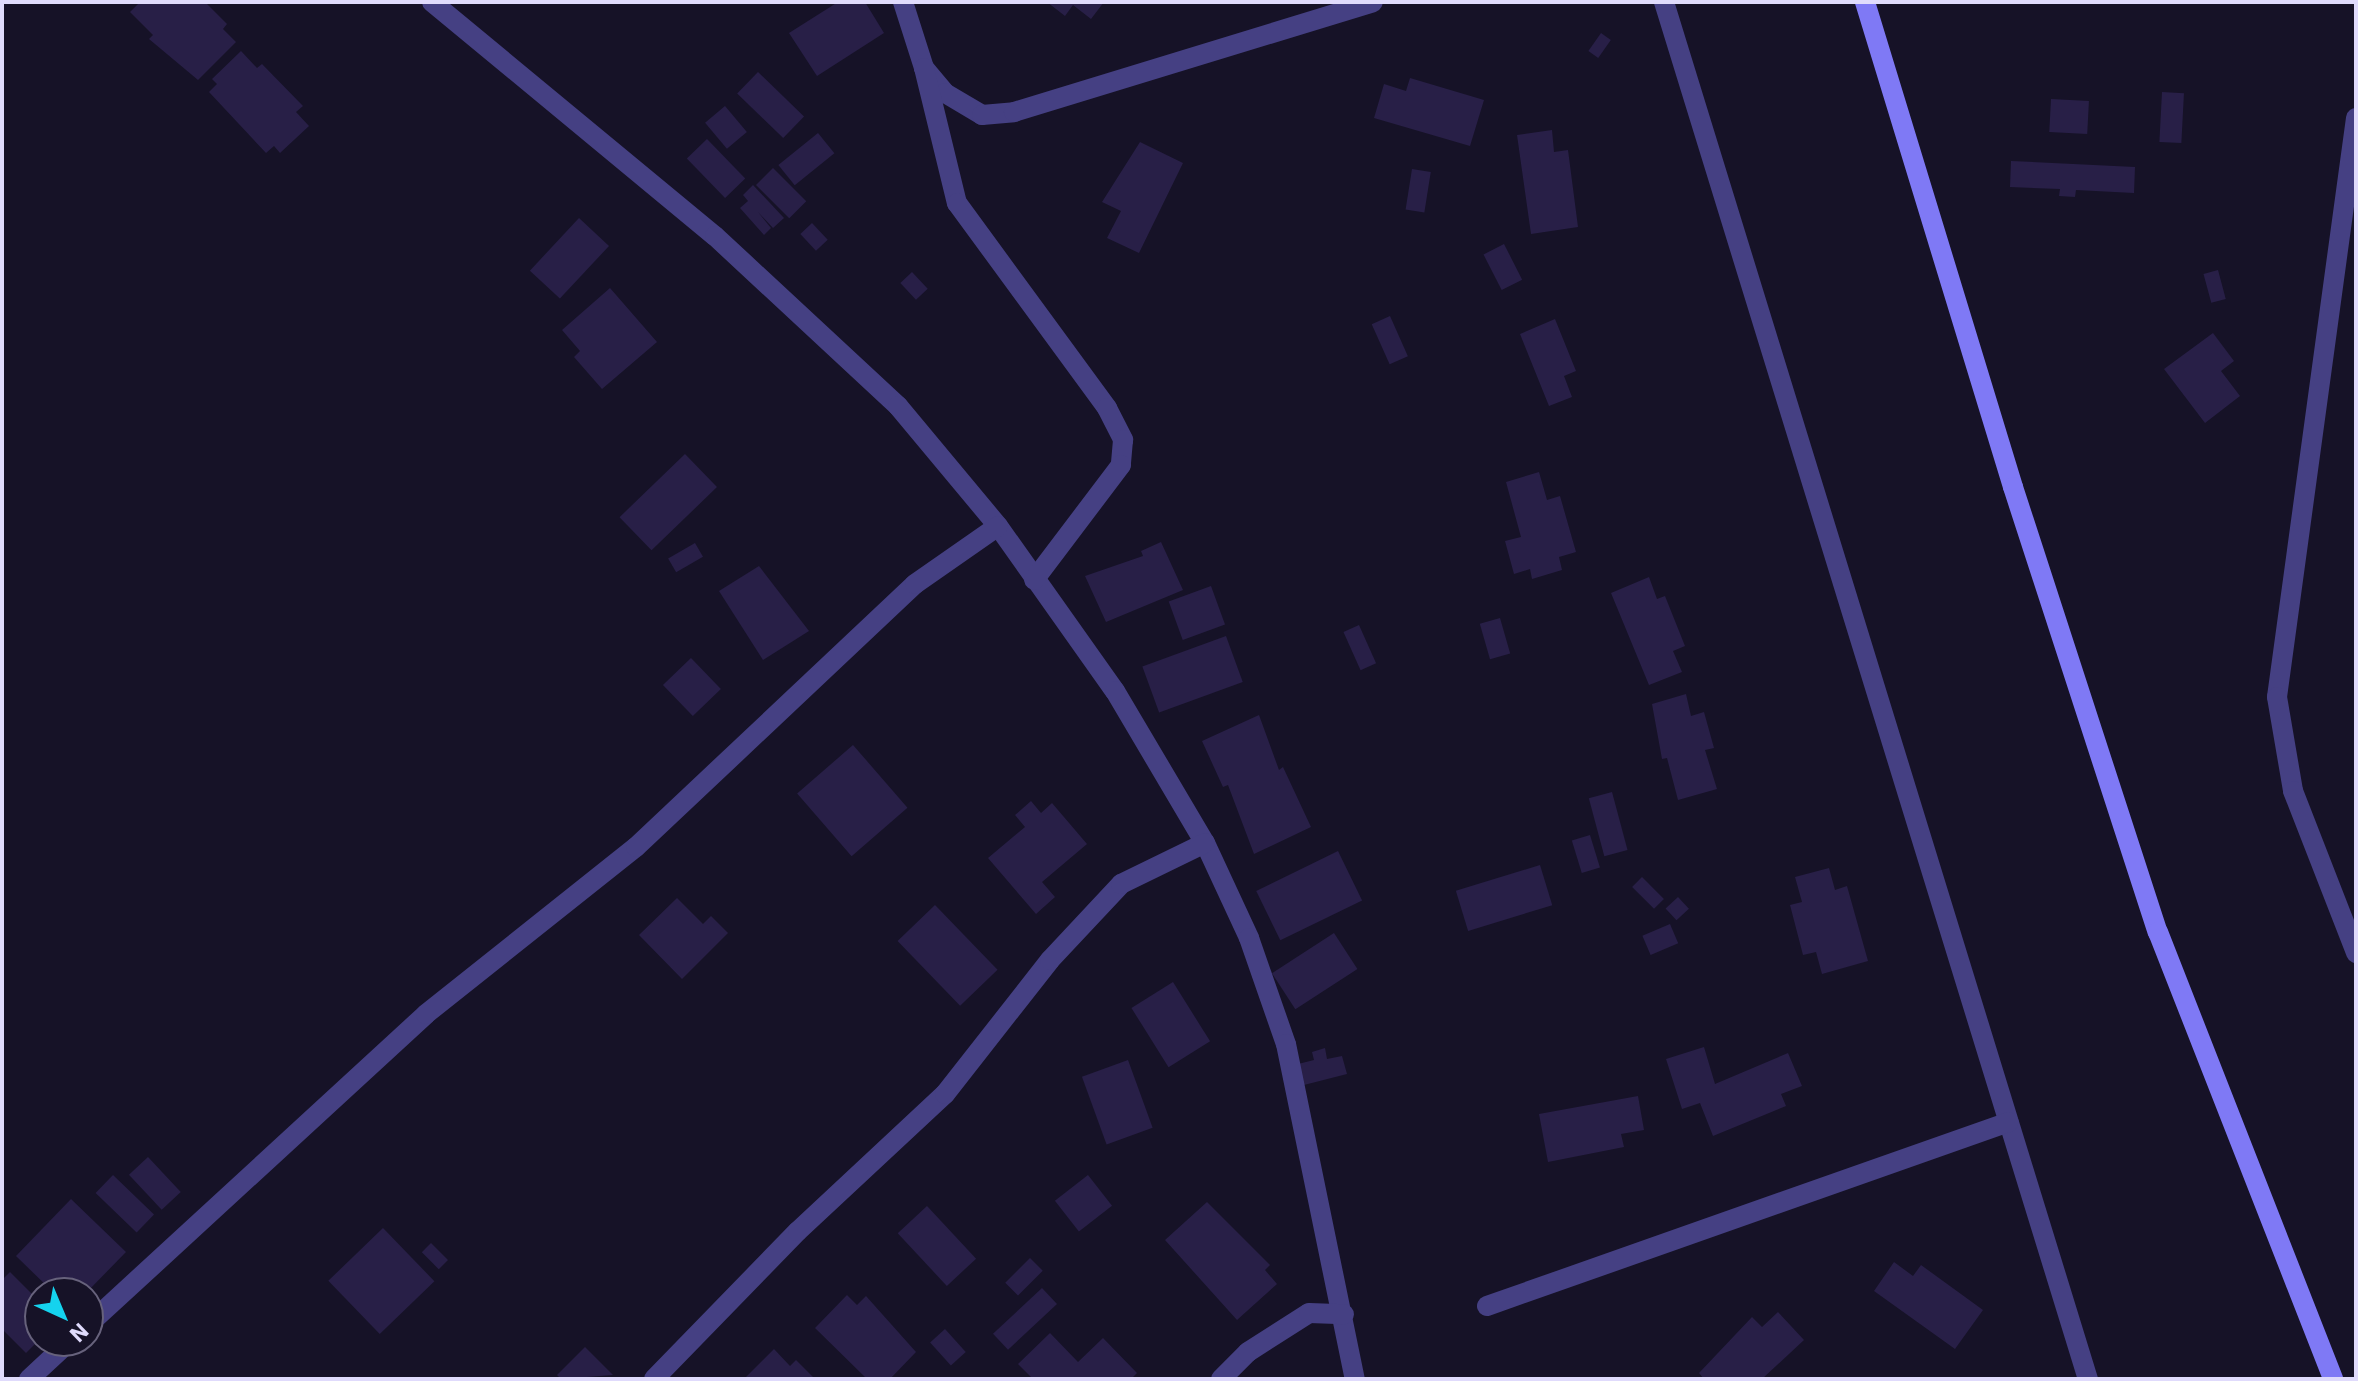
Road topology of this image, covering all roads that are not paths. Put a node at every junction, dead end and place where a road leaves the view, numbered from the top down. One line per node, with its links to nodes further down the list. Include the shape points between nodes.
1 (432, 2): 8 (street, via 693,217 834,343 898,406)
2 (903, 2): 6 (street)
3 (1373, 2): 6 (street, via 1014,112 982,115 965,108)
4 (1664, 2): 12 (street)
5 (1865, 2): 22 (main road, via 2158,932)
6 (924, 68): 9 (street, via 957,203 1107,408 1123,440 1121,465)
7 (2356, 118): 11 (street, via 2277,697 2293,791)
8 (998, 526): 9 (street); 14 (street, via 915,584 636,847 426,1014)
9 (1034, 580): 10 (street, via 1115,691)
10 (1205, 843): 15 (street, via 1249,938 1286,1044); 18 (street, via 1121,884 1050,960 945,1094 798,1231)
11 (2356, 953)
12 (2009, 1122): 13 (street); 21 (street)
13 (1487, 1306)
14 (104, 1310)
15 (1344, 1314): 19 (street, via 1309,1313 1248,1352); 20 (street)
16 (53, 1357): 17 (street)
17 (29, 1379)
18 (654, 1379)
19 (1221, 1379)
20 (1355, 1379)
21 (2088, 1379)
22 (2333, 1379)

